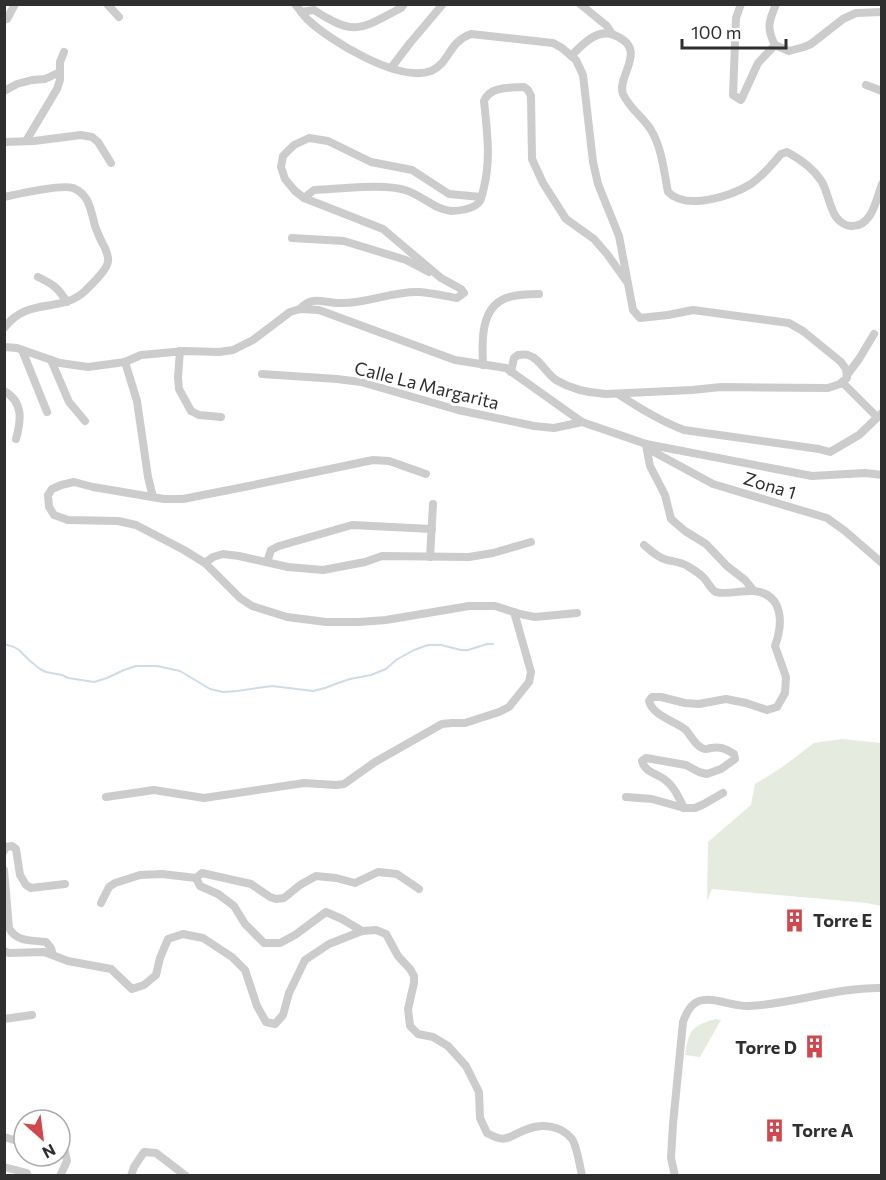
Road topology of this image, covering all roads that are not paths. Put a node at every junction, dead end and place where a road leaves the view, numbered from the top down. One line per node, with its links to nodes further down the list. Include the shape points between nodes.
1 (15, 4): 12 (street)
2 (107, 4): 11 (street)
3 (295, 4): 9 (street)
4 (404, 4): 9 (street, via 365,27 353,28 314,10)
5 (443, 4): 17 (street)
6 (580, 4): 13 (street)
7 (741, 4): 14 (street, via 736,18 733,95 741,100 758,63)
8 (776, 4): 14 (street, via 768,22)
9 (301, 12): 17 (street, via 351,51)
10 (882, 12): 14 (street, via 856,13 804,47 789,51)
11 (120, 17)
12 (4, 20)
13 (612, 34): 16 (street, via 596,35); 25 (street, via 626,43 630,51 622,91 658,142 672,196 694,201 728,195 752,183 787,152 800,159 821,181 837,218 852,226 865,221 872,212)
14 (775, 45)
15 (64, 52): 18 (street)
16 (572, 56): 17 (street, via 553,43 471,34 456,42 430,72 414,74); 32 (street, via 584,75 593,162 620,236)
17 (391, 68)
18 (60, 72): 20 (street); 22 (street, via 57,88)
19 (866, 85): 21 (street)
20 (4, 91)
21 (882, 91)
22 (26, 141): 23 (street); 24 (street, via 92,137)
23 (4, 142)
24 (111, 163)
25 (882, 184)
26 (4, 197): 34 (street, via 72,187 87,200 108,261 79,296)
27 (481, 197): 28 (street, via 475,205 451,211 405,190 391,188 314,190); 28 (street, via 449,194 412,170 372,162 328,141 309,138 283,156 281,167 285,179); 32 (street, via 488,148 483,101 492,90 524,87 531,96 532,159 543,183 566,219 594,239)
28 (304, 198): 31 (street, via 383,229)
29 (292, 238): 31 (street, via 344,241 406,260)
30 (38, 277): 34 (street, via 52,283)
31 (441, 278): 35 (street, via 464,293 457,298 406,293 340,304 313,300)
32 (628, 283): 46 (street, via 633,310 640,318 693,310 789,323 841,363 846,369)
33 (539, 294): 43 (street, via 504,298 493,308 482,339)
34 (67, 302): 36 (street, via 29,309)
35 (300, 309): 40 (street, via 233,350); 43 (street, via 319,310 455,360)
36 (4, 328)
37 (874, 334): 46 (street)
38 (4, 347): 39 (street)
39 (22, 350): 41 (street); 49 (street)
40 (180, 351): 42 (street, via 141,355); 51 (street, via 179,389 191,411)
41 (51, 360): 42 (street, via 88,367); 52 (street, via 69,402)
42 (125, 362): 60 (street, via 137,400)
43 (483, 364): 44 (street)
44 (511, 372): 48 (street, via 514,358 528,355 569,386 592,393); 53 (street)
45 (262, 375): 53 (street, Calle La Margarita, via 361,382 534,426 554,428)
46 (844, 378): 48 (street, via 828,388 721,387); 50 (street)
47 (4, 391): 54 (street, via 19,408 21,421)
48 (618, 394): 50 (street, via 684,430 830,452 859,435)
49 (47, 412)
50 (880, 415)
51 (220, 417)
52 (85, 421)
53 (582, 422): 55 (street)
54 (16, 439)
55 (646, 444): 57 (street, via 812,476); 68 (street, Zona 1, via 713,484 827,518); 69 (street, via 650,466 665,495 671,519 706,544)
56 (882, 467): 57 (street)
57 (865, 473): 59 (street)
58 (426, 474): 60 (street, via 373,460 183,499)
59 (882, 475)
60 (153, 497): 67 (street, via 74,482 52,489 48,495 54,515 68,520 136,525)
61 (433, 504): 62 (street)
62 (432, 529): 65 (street); 66 (street, via 352,525 279,546 271,550)
63 (531, 542): 65 (street, via 469,557)
64 (644, 545): 69 (street, via 665,560 680,561 690,567 717,592)
65 (430, 557): 66 (street, via 382,556 323,570)
66 (267, 562): 67 (street, via 223,554)
67 (205, 563): 70 (street, via 252,606 287,617 359,622 469,606 495,606)
68 (882, 563)
69 (754, 591): 75 (street, via 773,600 781,621 775,646 786,677 785,693 777,706 767,710 726,699 699,704 661,697 649,701 656,712 686,731 699,747 726,748 734,754 735,759 708,774 686,765 646,758 642,761 649,771 665,780)
70 (514, 612): 71 (street, via 535,617); 73 (street, via 531,672 529,682 509,707 465,723 442,724 344,784 304,783 204,798 154,790)
71 (577, 613)
72 (723, 793): 75 (street, via 695,808)
73 (106, 797)
74 (626, 797): 75 (street)
75 (684, 808)
76 (4, 850): 79 (street, via 12,846 16,849 20,875 31,888)
77 (4, 870): 84 (street, via 12,934 46,942)
78 (196, 878): 80 (street, via 202,873 251,884 276,899 284,898 316,876 355,883 378,872 397,874); 81 (street, via 140,876 109,887); 82 (street, via 200,886 234,906 244,924 264,943 280,944 326,912)
79 (65, 884)
80 (419, 889)
81 (101, 903)
82 (362, 931): 84 (street, via 305,960 283,1015 275,1024 266,1022 261,1014 244,970 203,938 183,934 168,939 156,975 132,989 111,969); 93 (street, via 386,934 410,969 414,983 408,1009 410,1026 418,1034 448,1046 466,1066 479,1092 480,1118 487,1133 498,1139 512,1138 526,1129 545,1125 561,1130 573,1141)
83 (4, 951): 84 (street)
84 (53, 955)
85 (882, 988): 94 (street, via 747,1006 710,999 696,1001 683,1022 671,1158)
86 (32, 1015): 87 (street)
87 (4, 1019)
88 (4, 1168): 89 (street); 90 (street)
89 (10, 1176)
90 (28, 1176)
91 (131, 1176): 92 (street, via 144,1152 156,1153)
92 (186, 1176)
93 (582, 1176)
94 (675, 1176)

